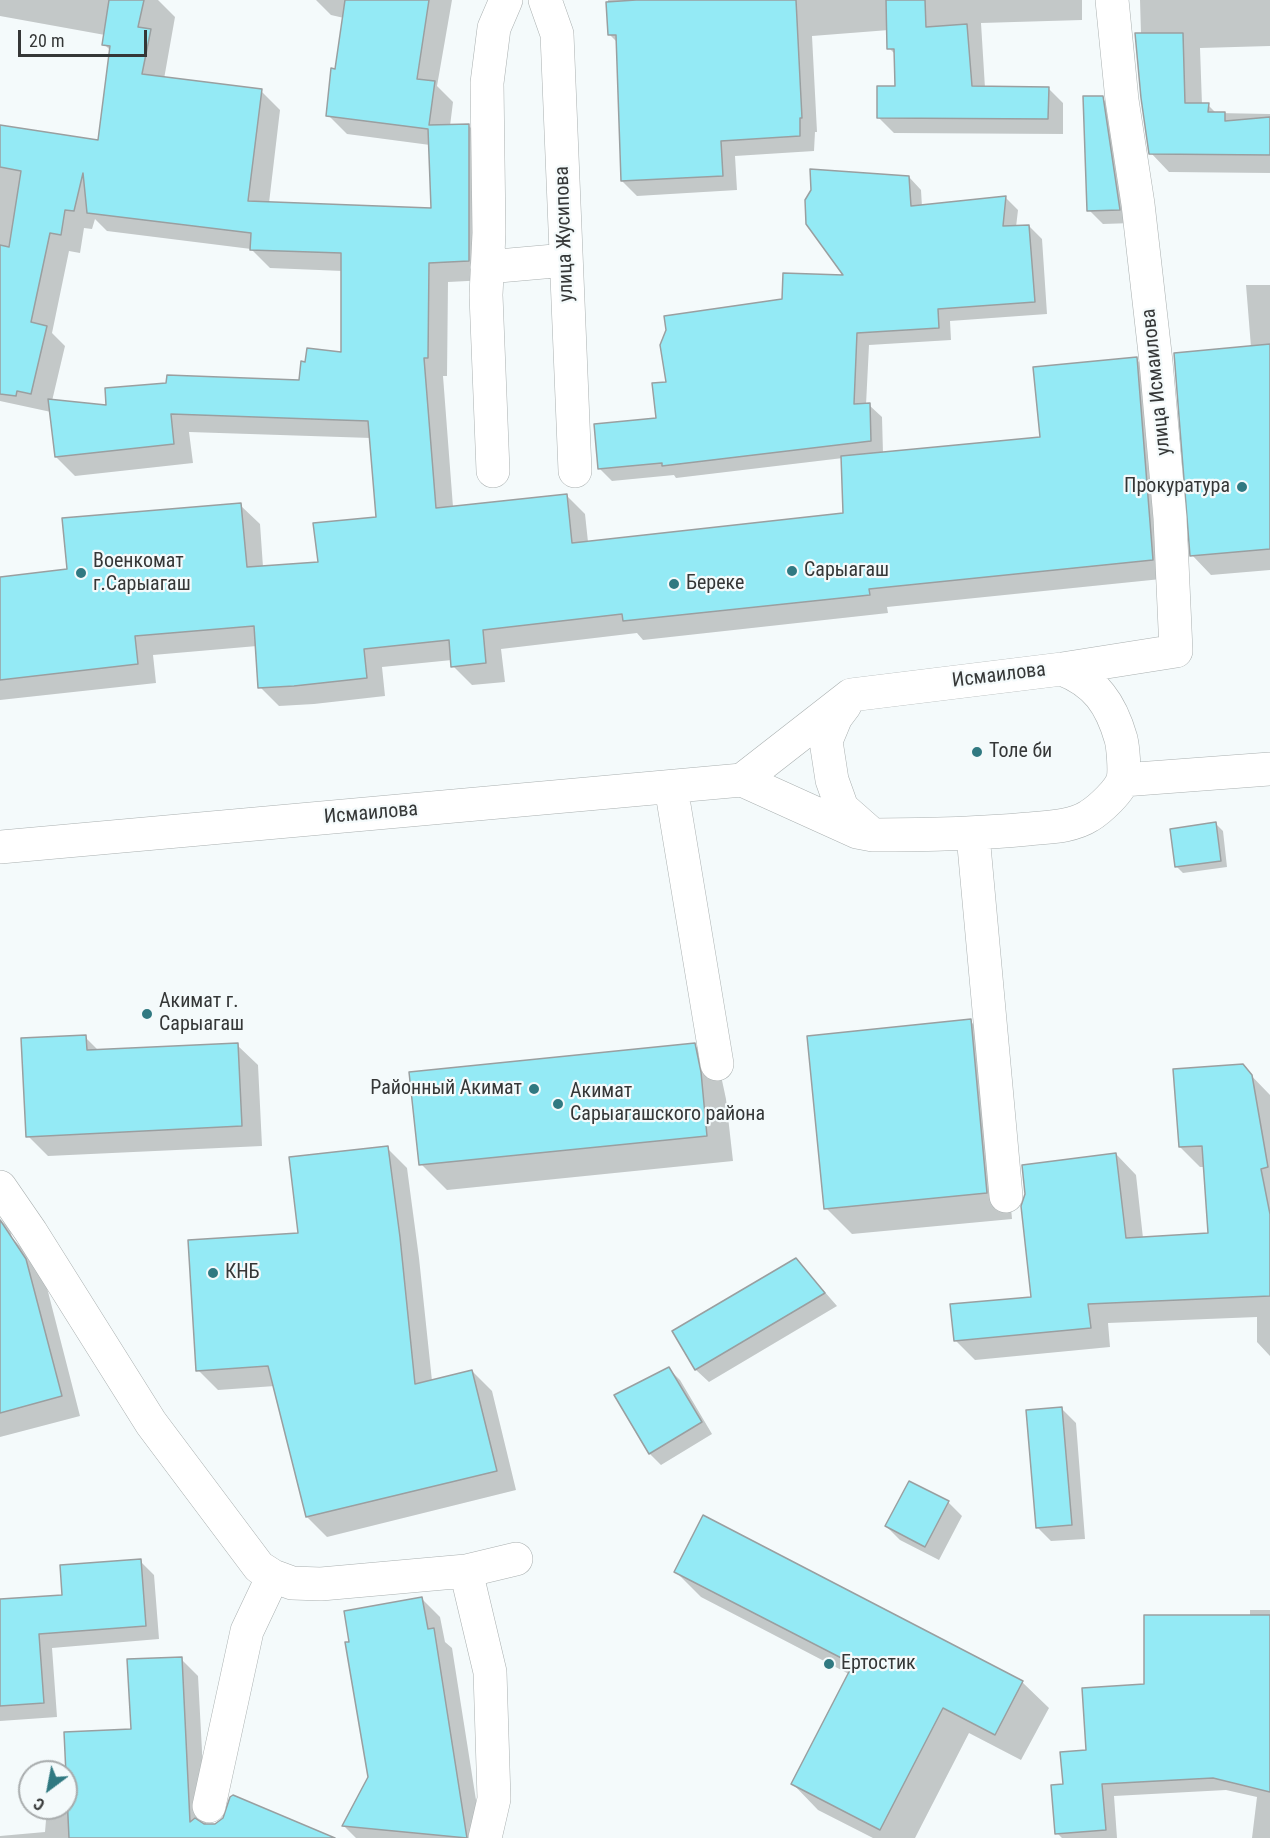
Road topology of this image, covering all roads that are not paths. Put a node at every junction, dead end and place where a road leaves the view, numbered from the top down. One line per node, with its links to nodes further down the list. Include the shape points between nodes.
1 (506, 0): 5 (street, via 494,28 487,83)
2 (545, 0): 4 (street, улица Жусипова, via 557,34)
3 (1112, 0): 8 (street, улица Исмаилова, via 1156,362 1170,518 1176,651)
4 (566, 260): 5 (street); 7 (street, улица Жусипова)
5 (487, 267): 6 (street)
6 (493, 471)
7 (575, 471)
8 (1062, 669): 9 (street, Исмаилова); 12 (street, Исмаилова, via 1086,680 1106,701 1121,739)
9 (851, 695): 11 (street); 14 (street, via 826,741 832,780 842,808)
10 (1270, 770): 12 (street)
11 (742, 780): 13 (street, Исмаилова); 14 (street, Исмаилова, via 857,832)
12 (1123, 780): 15 (street, Исмаилова, via 1089,816 1069,824)
13 (671, 787): 16 (street, Исмаилова); 17 (street)
14 (873, 835): 15 (street, Исмаилова)
15 (973, 835): 19 (street)
16 (0, 848)
17 (717, 1064)
18 (0, 1187): 22 (street, via 151,1423 259,1567)
19 (1006, 1196)
20 (516, 1559): 21 (street)
21 (466, 1571): 22 (street, via 321,1584); 24 (street, via 490,1672 494,1799)
22 (273, 1576): 23 (street, via 247,1632)
23 (209, 1806)
24 (485, 1838)

